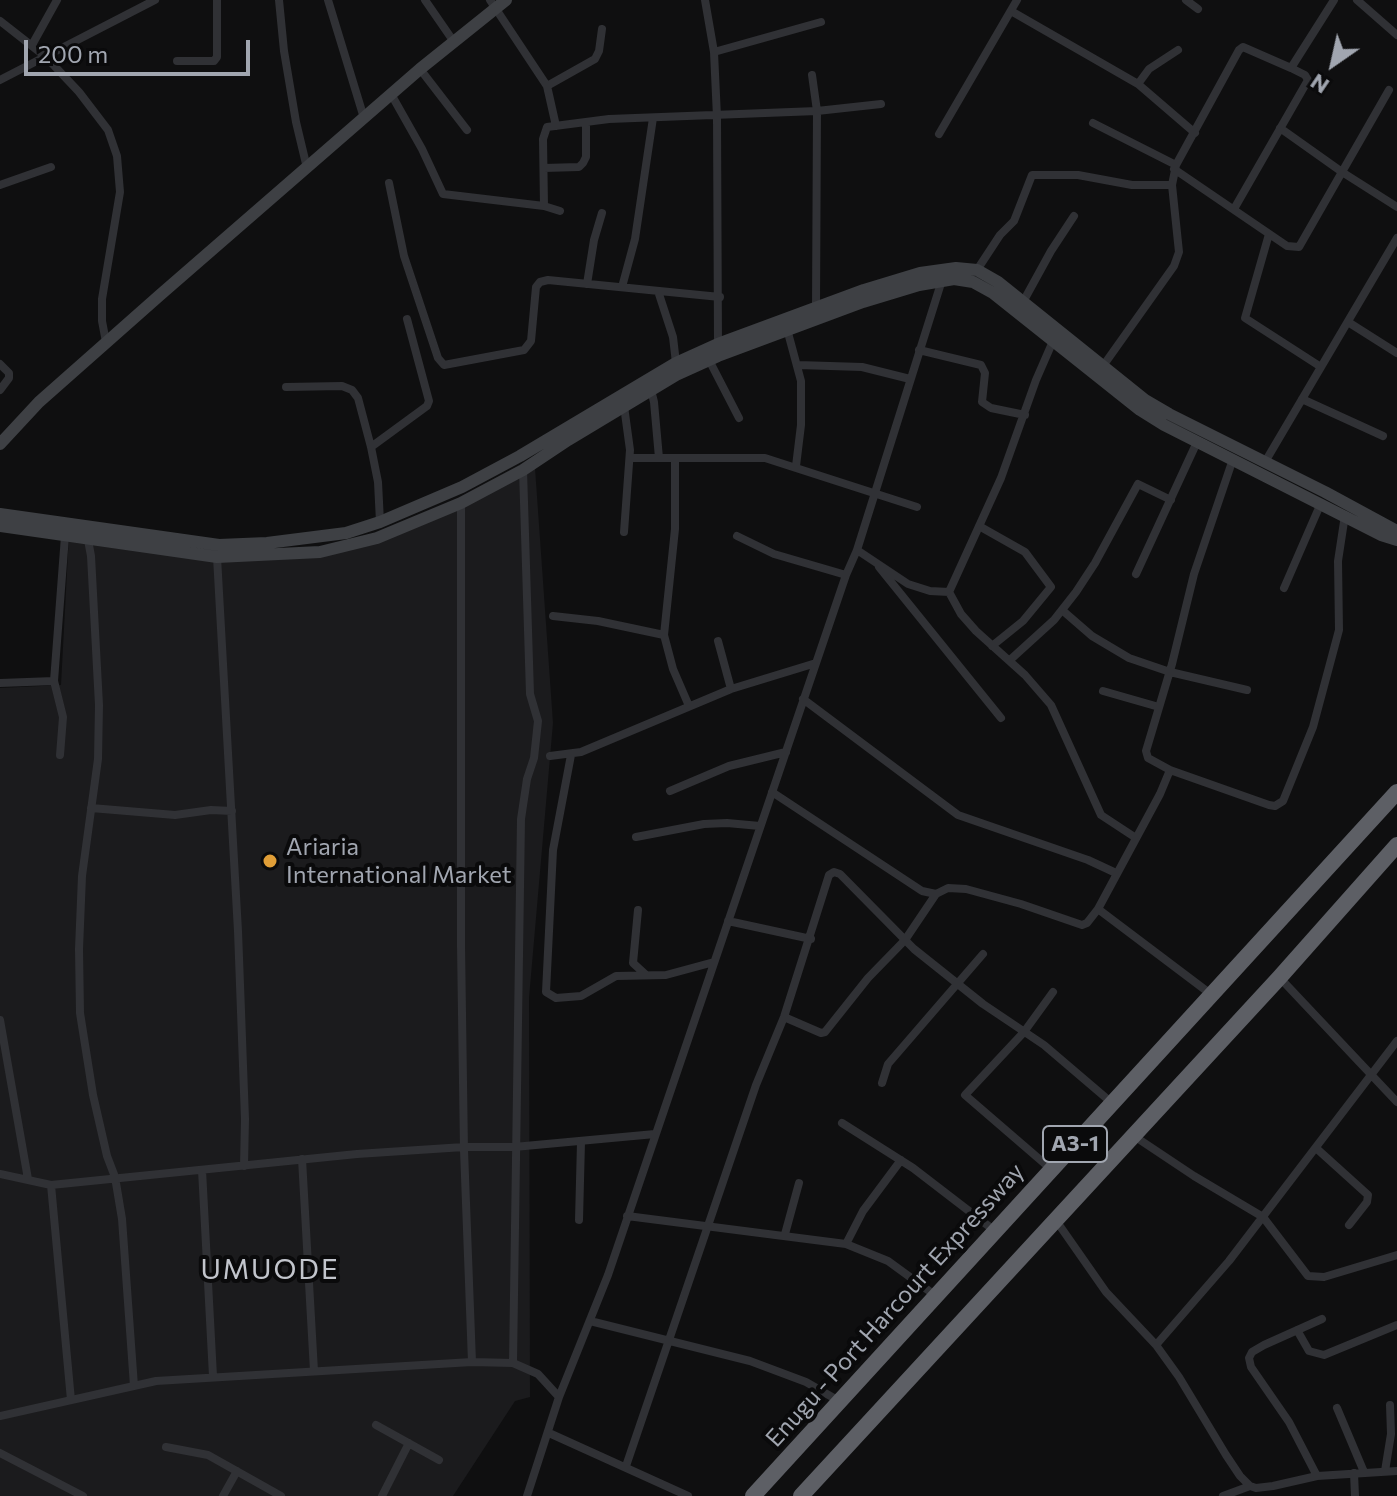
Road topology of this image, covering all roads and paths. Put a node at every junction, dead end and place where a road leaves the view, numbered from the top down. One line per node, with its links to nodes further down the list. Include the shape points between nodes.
1 (57, 0): 20 (street)
2 (155, 0): 23 (street)
3 (217, 0): 24 (street, via 217,57)
4 (279, 0): 47 (street)
5 (328, 0): 36 (street)
6 (425, 0): 19 (street)
7 (705, 0): 22 (street)
8 (1017, 0): 14 (street)
9 (1186, 0): 13 (street)
10 (1334, 0): 25 (street)
11 (1357, 0): 18 (street)
12 (497, 3): 19 (main road); 30 (street)
13 (1198, 9)
14 (1011, 11): 29 (street); 44 (street)
15 (0, 21): 20 (street)
16 (821, 22): 22 (street)
17 (602, 29): 30 (street, via 595,59)
18 (1397, 35)
19 (454, 42): 26 (main road)
20 (32, 45): 23 (street)
21 (1178, 50): 29 (street, via 1149,69)
22 (714, 52): 35 (street)
23 (46, 57): 28 (street); 73 (street, via 108,130 117,156 120,192 102,299)
24 (177, 61)
25 (1291, 68): 41 (street, via 1308,80); 43 (street, via 1249,48 1239,50)
26 (420, 69): 32 (main road); 42 (street)
27 (812, 75): 34 (street)
28 (0, 80)
29 (1138, 84): 43 (street)
30 (547, 86): 40 (street)
31 (1389, 90): 49 (street)
32 (391, 94): 36 (main road); 53 (street, via 443,194)
33 (881, 104): 34 (street)
34 (817, 111): 35 (street); 68 (street)
35 (717, 117): 37 (street); 66 (street)
36 (364, 118): 47 (main road)
37 (653, 118): 38 (street); 64 (street, via 635,239)
38 (586, 122): 40 (street); 48 (street, via 583,163)
39 (1093, 123): 46 (street)
40 (556, 126): 48 (street, via 544,133)
41 (1280, 128): 49 (street); 55 (street)
42 (467, 130)
43 (1195, 133): 46 (street)
44 (939, 134)
45 (51, 167): 51 (street)
46 (1175, 167): 52 (street); 55 (street)
47 (307, 168): 73 (main road)
48 (544, 168): 53 (street)
49 (1342, 172): 54 (street); 59 (street, via 1299,247)
50 (389, 183): 63 (street, via 404,256 444,365 524,350 531,341 540,282)
51 (0, 185)
52 (1172, 185): 61 (street, via 1032,175 1014,221); 81 (street, via 1179,252 1174,266)
53 (544, 206): 56 (street)
54 (1397, 207)
55 (1234, 209): 59 (street)
56 (560, 211)
57 (602, 213): 63 (street)
58 (1074, 216): 67 (street)
59 (1269, 234): 82 (street, via 1245,318)
60 (1397, 238): 70 (street)
61 (977, 270): 67 (main road); 68 (main road, via 943,268)
62 (942, 280): 71 (main road); 72 (main road, via 973,282); 75 (street)
63 (587, 284): 64 (street)
64 (622, 287): 65 (street)
65 (658, 291): 66 (street); 78 (street)
66 (720, 297): 74 (street)
67 (1023, 302): 81 (main road)
68 (816, 307): 74 (main road)
69 (407, 319): 94 (street, via 429,401)
70 (1348, 322): 76 (street); 82 (street)
71 (787, 329): 77 (main road); 80 (street)
72 (1053, 341): 89 (street); 92 (main road, via 1140,410)
73 (106, 342): 93 (main road)
74 (718, 344): 78 (main road)
75 (919, 350): 83 (street); 89 (street, via 981,365 982,402)
76 (1397, 353)
77 (709, 360): 86 (main road); 90 (street)
78 (676, 363): 109 (main road, via 520,456)
79 (0, 364): 85 (street, via 9,373)
80 (798, 365): 83 (street, via 862,367); 100 (street, via 801,425)
81 (1103, 366): 99 (main road, via 1145,400)
82 (1321, 367): 87 (street)
83 (910, 379): 102 (street)
84 (286, 387): 94 (street, via 352,390)
85 (0, 390)
86 (645, 393): 88 (main road); 96 (street, via 652,394 654,402)
87 (1302, 399): 91 (street); 99 (street)
88 (624, 406): 95 (street); 101 (main road)
89 (1025, 415): 111 (street)
90 (739, 418)
91 (1383, 436)
92 (1197, 442): 98 (main road); 103 (street)
93 (0, 444)
94 (371, 447): 109 (street)
95 (630, 458): 96 (street); 113 (street)
96 (659, 458): 97 (street)
97 (675, 458): 100 (street, via 754,457); 127 (street, via 675,529)
98 (1233, 459): 105 (main road); 132 (street, via 1194,574)
99 (1265, 462): 112 (main road)
100 (796, 466): 102 (street)
101 (523, 470): 104 (main road); 184 (street, via 530,694 538,721 521,819)
102 (874, 493): 106 (street); 118 (street)
103 (1171, 500): 121 (street); 125 (street, via 1138,484)
104 (461, 503): 119 (main road, via 377,538 320,552); 183 (street)
105 (1321, 503): 108 (main road); 123 (street)
106 (917, 507)
107 (0, 514): 109 (main road, via 219,545 313,538)
108 (1345, 515): 117 (main road); 146 (street, via 1338,561 1339,630 1313,727 1283,801 1269,805)
109 (380, 522)
110 (0, 526): 114 (main road)
111 (979, 526): 124 (street); 129 (street, via 1025,552 1051,587 1023,621)
112 (1397, 531)
113 (624, 532)
114 (65, 536): 116 (main road); 133 (street)
115 (737, 536): 122 (street, via 774,554)
116 (88, 540): 119 (main road); 150 (street, via 99,705)
117 (1397, 540)
118 (857, 550): 120 (street); 122 (street)
119 (217, 557): 151 (street)
120 (879, 567): 124 (street, via 908,584); 141 (street)
121 (1136, 574)
122 (846, 575): 131 (street)
123 (1284, 588)
124 (949, 592): 129 (street, via 961,614)
125 (1062, 610): 130 (street); 132 (street, via 1111,649)
126 (553, 616): 127 (street)
127 (664, 635): 139 (street)
128 (718, 641): 135 (street)
129 (992, 646): 130 (street)
130 (1010, 660): 154 (street, via 1051,705 1101,815)
131 (816, 663): 135 (street); 138 (street)
132 (1170, 672): 136 (street); 140 (street)
133 (54, 681): 134 (street); 143 (street, via 63,717)
134 (0, 683)
135 (731, 689): 139 (street)
136 (1247, 690)
137 (1103, 691): 140 (street)
138 (803, 699): 142 (street); 156 (street, via 958,815)
139 (689, 706): 144 (street)
140 (1159, 707): 146 (street, via 1146,755)
141 (1001, 718)
142 (786, 752): 147 (street, via 729,766); 148 (street)
143 (60, 755)
144 (571, 755): 145 (street); 165 (street, via 553,850 546,992 556,998 581,996 616,976)
145 (550, 756)
146 (1170, 770): 154 (street)
147 (670, 791)
148 (772, 792): 152 (street); 157 (street, via 922,891)
149 (1397, 792): 169 (highway, Enugu - Port Harcourt Expressway / A3-1)
150 (91, 808): 151 (street, via 175,815); 192 (street, via 82,876 80,1013 93,1095)
151 (232, 811): 188 (street)
152 (760, 826): 153 (street, via 704,824); 160 (street)
153 (636, 837)
154 (1136, 838): 156 (street)
155 (1397, 845): 166 (highway, A3-1)
156 (1116, 873): 158 (street)
157 (936, 894): 158 (street, via 966,889 1082,925); 162 (street)
158 (1098, 909): 169 (street)
159 (638, 910): 165 (street, via 633,963)
160 (728, 921): 161 (street); 164 (street)
161 (811, 939): 162 (street, via 827,880 834,872); 170 (street)
162 (905, 940): 167 (street); 170 (street, via 825,1032)
163 (983, 954): 167 (street)
164 (714, 962): 165 (street, via 666,975); 180 (street)
165 (645, 974)
166 (1279, 978): 175 (street); 181 (highway, A3-1)
167 (958, 984): 172 (street); 176 (street, via 888,1064)
168 (1053, 992): 172 (street)
169 (1212, 995): 178 (highway, Enugu - Port Harcourt Expressway / A3-1)
170 (784, 1017): 201 (street)
171 (0, 1020): 174 (street)
172 (1024, 1032): 178 (street); 190 (street, via 965,1095)
173 (1397, 1041): 175 (street)
174 (4, 1050): 193 (street)
175 (1371, 1072): 177 (street); 185 (street)
176 (882, 1083)
177 (1397, 1102)
178 (1112, 1103): 190 (highway, Enugu - Port Harcourt Expressway / A3-1)
179 (842, 1123): 187 (street)
180 (655, 1134): 182 (street); 196 (street)
181 (1133, 1136): 197 (street); 198 (highway, A3-1)
182 (581, 1142): 184 (street); 199 (street)
183 (464, 1147): 184 (street); 186 (street); 213 (street)
184 (514, 1147): 214 (street)
185 (1316, 1148): 197 (street); 200 (street, via 1368,1195)
186 (302, 1159): 188 (street); 215 (street)
187 (901, 1160): 202 (street); 204 (street)
188 (244, 1166): 189 (street)
189 (202, 1170): 192 (street); 216 (street)
190 (1052, 1170): 202 (highway, Enugu - Port Harcourt Expressway / A3-1)
191 (0, 1174): 193 (street)
192 (115, 1177): 195 (street); 217 (street)
193 (28, 1179): 195 (street)
194 (799, 1183): 203 (street)
195 (51, 1185): 219 (street)
196 (627, 1216): 201 (street); 208 (street)
197 (1263, 1217): 205 (street, via 1302,1270 1314,1278); 212 (street)
198 (1055, 1218): 212 (street, via 1106,1292); 244 (highway, A3-1)
199 (579, 1220)
200 (1349, 1225)
201 (708, 1228): 203 (street); 211 (street)
202 (995, 1231): 206 (highway, Enugu - Port Harcourt Expressway / A3-1)
203 (785, 1234): 204 (street)
204 (846, 1244): 206 (street, via 888,1261)
205 (1397, 1255)
206 (936, 1296): 220 (highway, Enugu - Port Harcourt Expressway / A3-1)
207 (1322, 1319): 210 (street)
208 (590, 1321): 211 (street); 218 (street)
209 (1397, 1325): 210 (street, via 1324,1355 1309,1351)
210 (1297, 1330): 235 (street, via 1249,1358)
211 (669, 1342): 220 (street, via 750,1361); 230 (street)
212 (1156, 1345): 236 (street)
213 (472, 1362): 214 (street); 215 (street)
214 (513, 1363): 218 (street, via 538,1374)
215 (314, 1371): 216 (street)
216 (213, 1376): 217 (street)
217 (134, 1386): 219 (street)
218 (559, 1397): 225 (street)
219 (71, 1400): 223 (street)
220 (840, 1401): 243 (highway, Enugu - Port Harcourt Expressway / A3-1)
221 (1390, 1405): 232 (street)
222 (1337, 1408): 234 (street)
223 (0, 1416)
224 (376, 1425): 226 (street)
225 (549, 1433): 230 (street); 241 (street)
226 (409, 1443): 229 (street); 240 (street)
227 (166, 1447): 231 (street, via 208,1455)
228 (0, 1453): 237 (street)
229 (439, 1460)
230 (626, 1466): 242 (street)
231 (237, 1471): 238 (street); 239 (street)
232 (1385, 1471): 233 (street); 234 (street)
233 (1397, 1471)
234 (1359, 1473): 235 (street); 246 (street)
235 (1317, 1476): 236 (street)
236 (1250, 1486): 245 (street)
237 (83, 1496)
238 (223, 1496)
239 (281, 1496)
240 (382, 1496)
241 (527, 1496)
242 (688, 1496)
243 (753, 1496)
244 (801, 1496)
245 (1223, 1496)
246 (1355, 1496)

